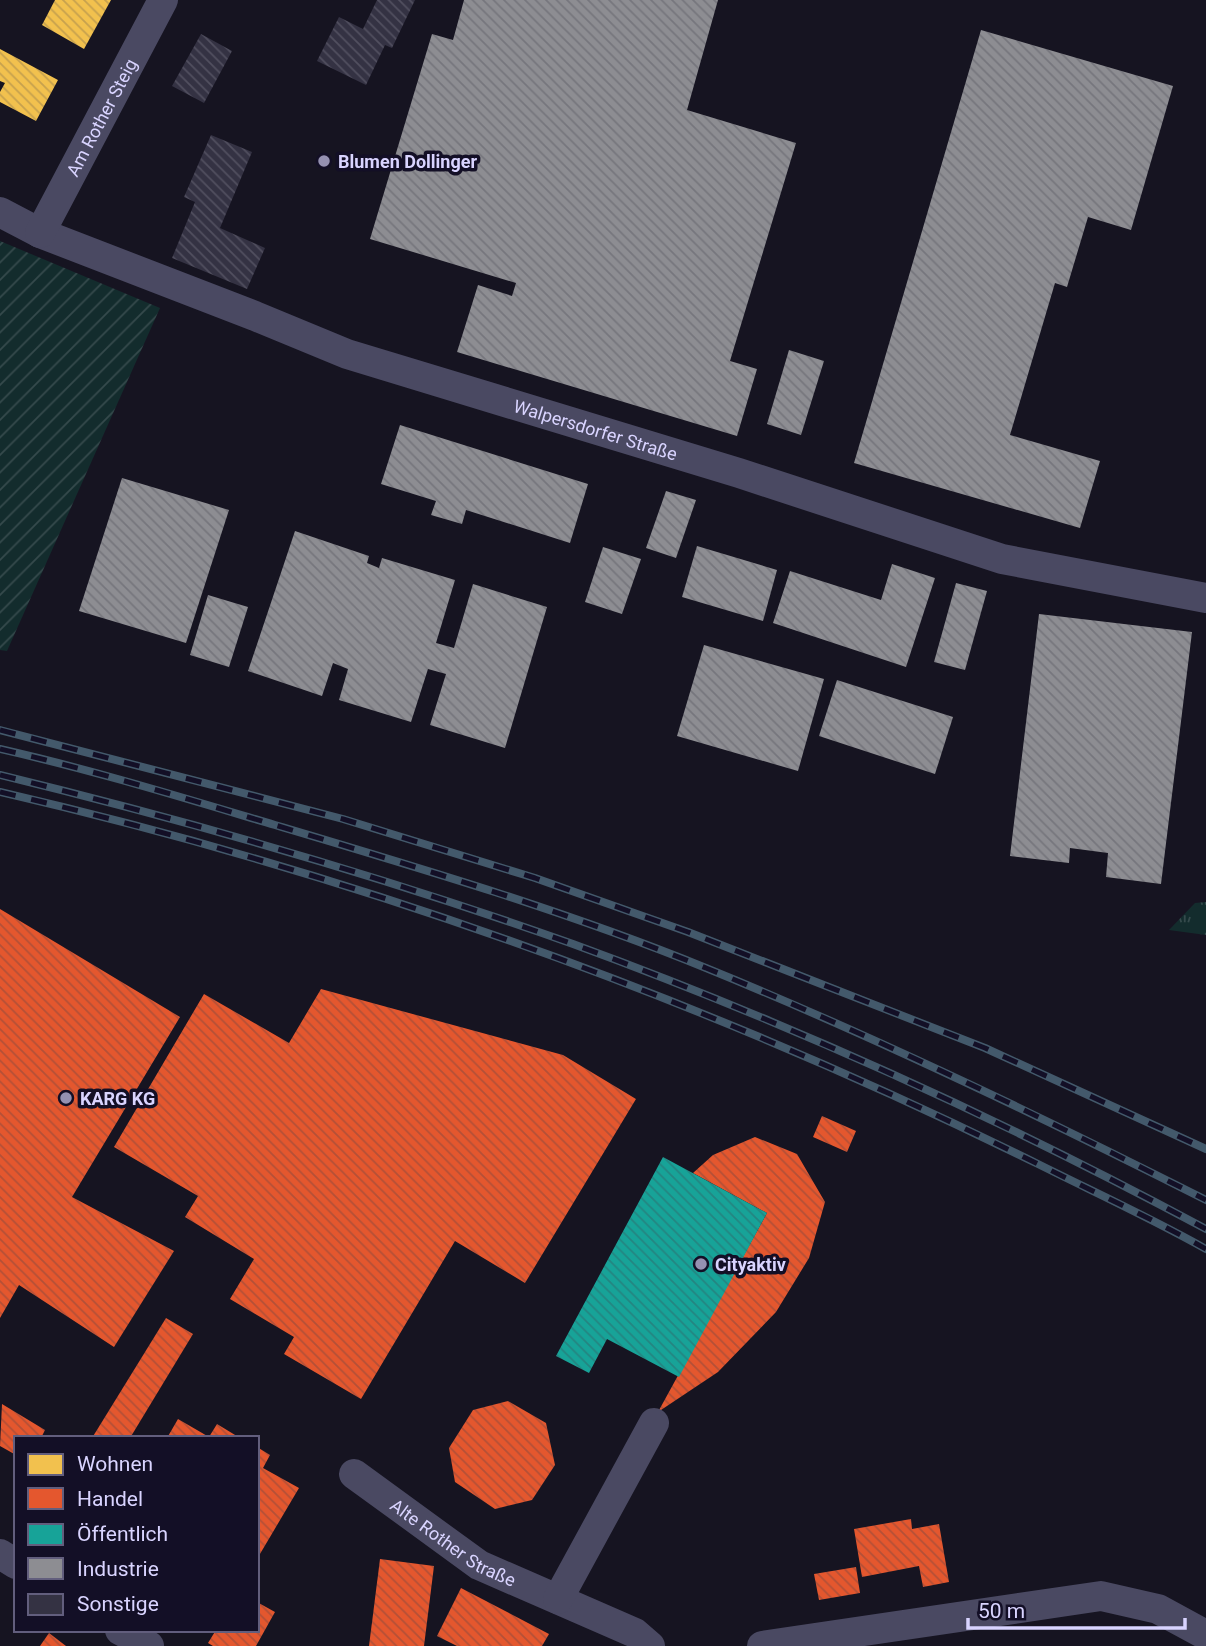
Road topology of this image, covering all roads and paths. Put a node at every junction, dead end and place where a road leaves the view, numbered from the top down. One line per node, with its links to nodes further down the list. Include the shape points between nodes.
1 (163, 0): 3 (street, Am Rother Steig)
2 (0, 212): 3 (street, Walpersdorfer Straße)
3 (40, 233): 4 (street, Walpersdorfer Straße, via 347,354 739,473 1002,559)
4 (1206, 598)
5 (654, 1423): 7 (street)
6 (354, 1474): 7 (street, Alte Rother Straße, via 479,1565)
7 (558, 1599): 11 (street, Alte Rother Straße, via 635,1633)
8 (124, 1632): 10 (street)
9 (1206, 1635): 12 (street, via 1158,1609 1101,1596)
10 (149, 1646)
11 (650, 1646)
12 (762, 1646)

